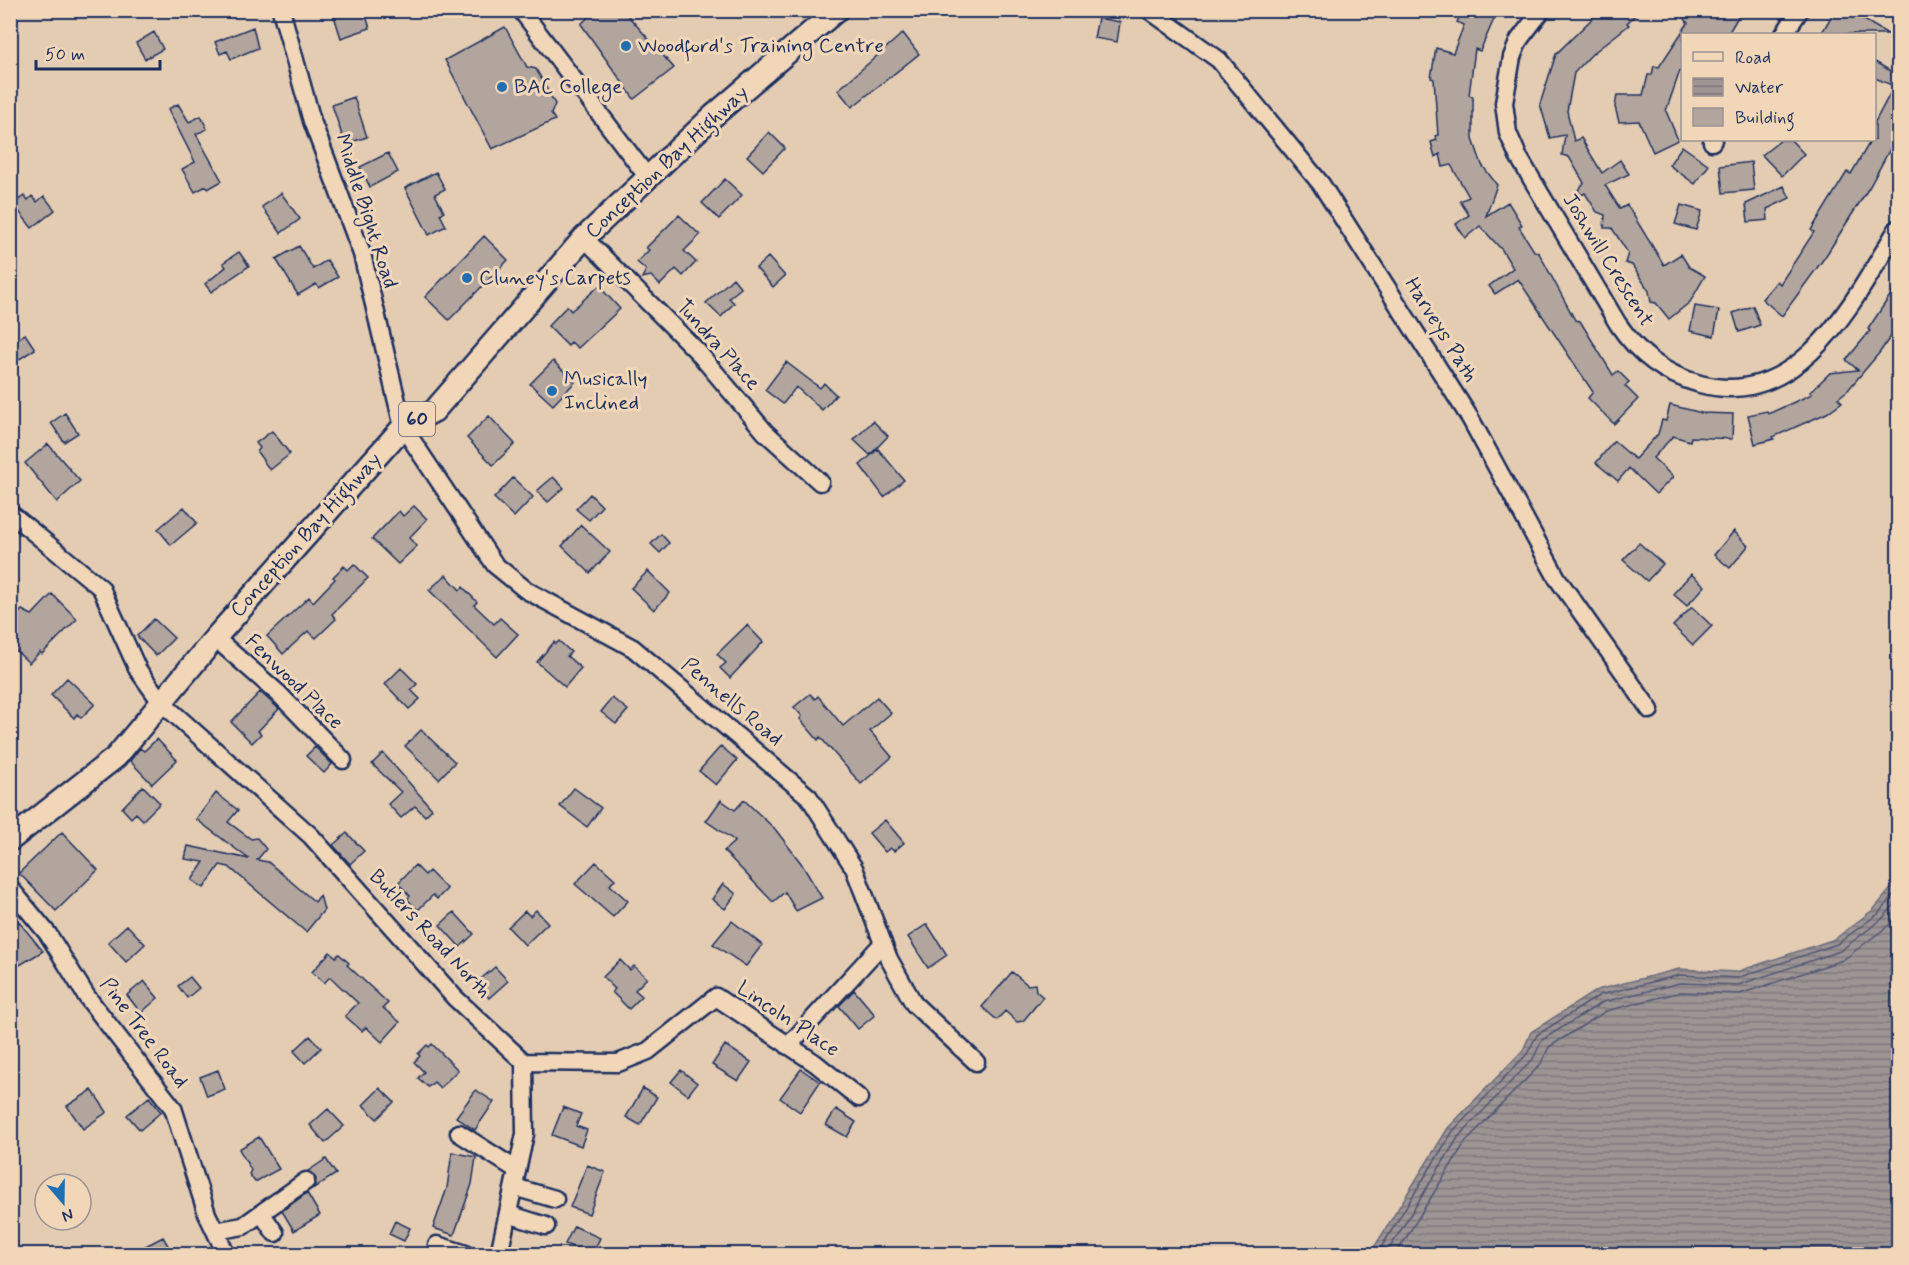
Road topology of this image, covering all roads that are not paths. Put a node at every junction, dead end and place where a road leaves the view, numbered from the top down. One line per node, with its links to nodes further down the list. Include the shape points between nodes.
1 (281, 10): 11 (street, Middle Bight Road, via 312,121 362,254)
2 (521, 10): 8 (street)
3 (837, 10): 8 (main road, Conception Bay Highway / 60, via 713,116)
4 (1149, 10): 16 (street, Harveys Path, via 1219,60 1321,183 1470,418 1557,578)
5 (1542, 10): 9 (street, Joshwill Crescent, via 1519,40 1507,75 1504,109 1510,142 1623,332 1661,369 1709,386 1740,388 1788,373 1815,351)
6 (1800, 10): 7 (street)
7 (1785, 33)
8 (650, 179): 10 (main road, Conception Bay Highway / 60)
9 (1899, 228)
10 (584, 238): 11 (main road, Conception Bay Highway / 60, via 434,411); 12 (street, Tundra Place, via 697,351 773,440)
11 (403, 427): 14 (main road, Conception Bay Highway / 60); 20 (street, Pennells Road, via 495,565 526,590 633,648 809,796 854,868)
12 (820, 482)
13 (10, 513): 15 (street, Butlers Road North, via 101,588 138,670)
14 (214, 638): 15 (main road, Conception Bay Highway / 60); 17 (street, Fenwood Place, via 279,694)
15 (161, 702): 18 (main road, Conception Bay Highway / 60, via 116,758); 22 (street, Butlers Road North, via 311,836 455,998)
16 (1650, 710)
17 (343, 760)
18 (10, 840)
19 (10, 888): 32 (street, Pine Tree Road, via 48,934 87,997 174,1108)
20 (883, 943): 21 (street); 23 (street, Pennells Road, via 914,1004)
21 (788, 1046): 22 (street, Lincoln Place, via 716,997 648,1051 618,1063); 24 (street, Lincoln Place)
22 (524, 1062): 26 (street, via 525,1134)
23 (976, 1062)
24 (860, 1098)
25 (459, 1133): 26 (street)
26 (515, 1179): 28 (street); 30 (street)
27 (306, 1180): 29 (street)
28 (555, 1199)
29 (262, 1214): 32 (street, via 243,1226); 33 (street)
30 (508, 1214): 31 (street); 37 (street)
31 (546, 1226)
32 (215, 1231): 35 (street, Pine Tree Road)
33 (274, 1233)
34 (437, 1245): 36 (street)
35 (226, 1254)
36 (466, 1254)
37 (499, 1254)

